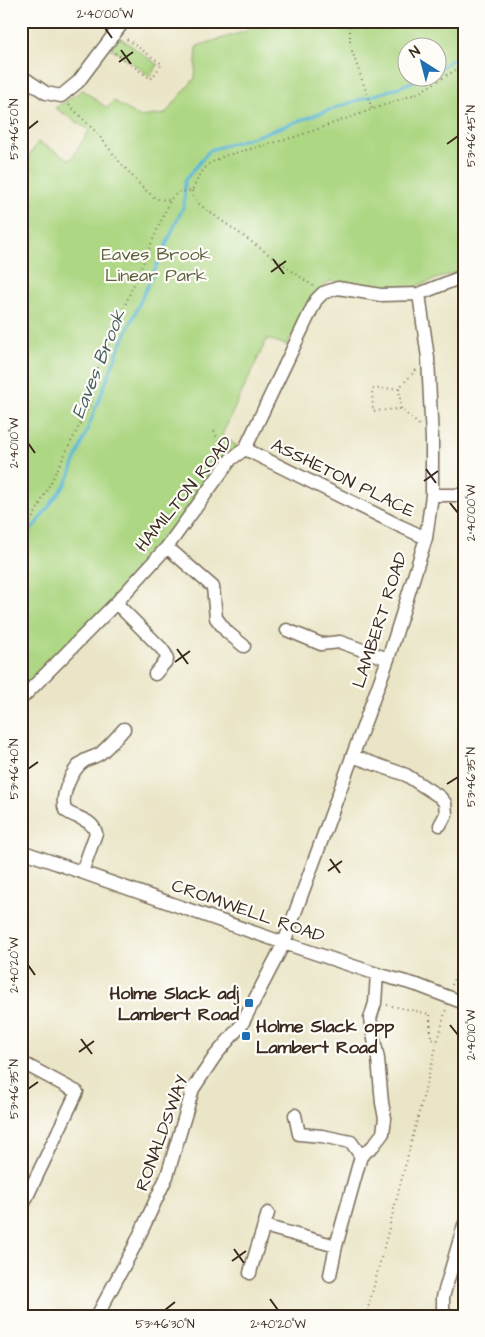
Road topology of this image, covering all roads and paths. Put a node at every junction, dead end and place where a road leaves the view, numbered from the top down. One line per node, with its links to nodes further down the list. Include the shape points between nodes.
1 (350, 21): 7 (path, via 350,45)
2 (120, 26): 3 (street); 3 (path, via 162,64 151,79)
3 (105, 46): 6 (street, via 78,82)
4 (464, 65): 7 (path, via 418,93)
5 (21, 76): 6 (street, via 46,93)
6 (61, 96): 9 (path, via 143,188 156,199)
7 (372, 109): 8 (path, via 295,138 224,156 209,164)
8 (192, 191): 9 (path, via 178,192); 11 (path, via 200,205)
9 (170, 200): 22 (path, via 92,382 90,404 34,516)
10 (464, 276): 12 (street)
11 (322, 293): 12 (street, via 338,288 380,295); 18 (street, HAMILTON ROAD)
12 (419, 294): 13 (street, LAMBERT ROAD)
13 (428, 358): 14 (path); 17 (street, LAMBERT ROAD)
14 (399, 388): 15 (path); 15 (path, via 372,389 373,411)
15 (401, 409): 17 (path)
16 (214, 431): 19 (path, via 224,453)
17 (432, 436): 20 (street, LAMBERT ROAD)
18 (245, 449): 19 (street, HAMILTON ROAD); 23 (street, ASSHETON PLACE)
19 (231, 459): 24 (street, HAMILTON ROAD)
20 (432, 495): 21 (street); 23 (street, LAMBERT ROAD)
21 (464, 495)
22 (21, 534)
23 (426, 538): 28 (street, LAMBERT ROAD)
24 (167, 547): 25 (street, HAMILTON ROAD); 27 (street, via 213,587 216,618)
25 (116, 603): 29 (street, via 166,656 167,660); 30 (street, HAMILTON ROAD)
26 (287, 630): 28 (street, via 321,644 340,642)
27 (244, 646)
28 (388, 659): 32 (street, LAMBERT ROAD)
29 (155, 674)
30 (21, 699)
31 (124, 729): 35 (street, via 98,755 78,766 63,798 68,813 86,820 95,829)
32 (352, 756): 33 (street, via 406,775 440,797 446,814); 37 (street, LAMBERT ROAD)
33 (440, 825)
34 (21, 851): 35 (street, CROMWELL ROAD)
35 (82, 872): 37 (street, CROMWELL ROAD)
36 (464, 942): 39 (path)
37 (284, 943): 38 (street, CROMWELL ROAD); 54 (street, RONALDSWAY, via 242,1024 193,1089 167,1176)
38 (377, 974): 40 (street); 41 (street, CROMWELL ROAD, bridge)
39 (452, 987)
40 (375, 1003): 43 (path, via 430,1014 431,1039); 46 (street, via 370,1019 385,1118 383,1133)
41 (464, 1003)
42 (447, 1005): 43 (path)
43 (438, 1041): 55 (path)
44 (21, 1062): 47 (street, via 77,1092)
45 (295, 1115): 46 (street, via 300,1134 350,1142)
46 (361, 1156): 51 (street)
47 (21, 1209)
48 (268, 1213): 50 (street)
49 (464, 1225): 56 (street, via 443,1297 443,1310)
50 (264, 1226): 51 (street); 52 (street)
51 (336, 1246): 53 (street)
52 (250, 1273)
53 (330, 1275)
54 (97, 1316)
55 (366, 1316)
56 (447, 1316)

